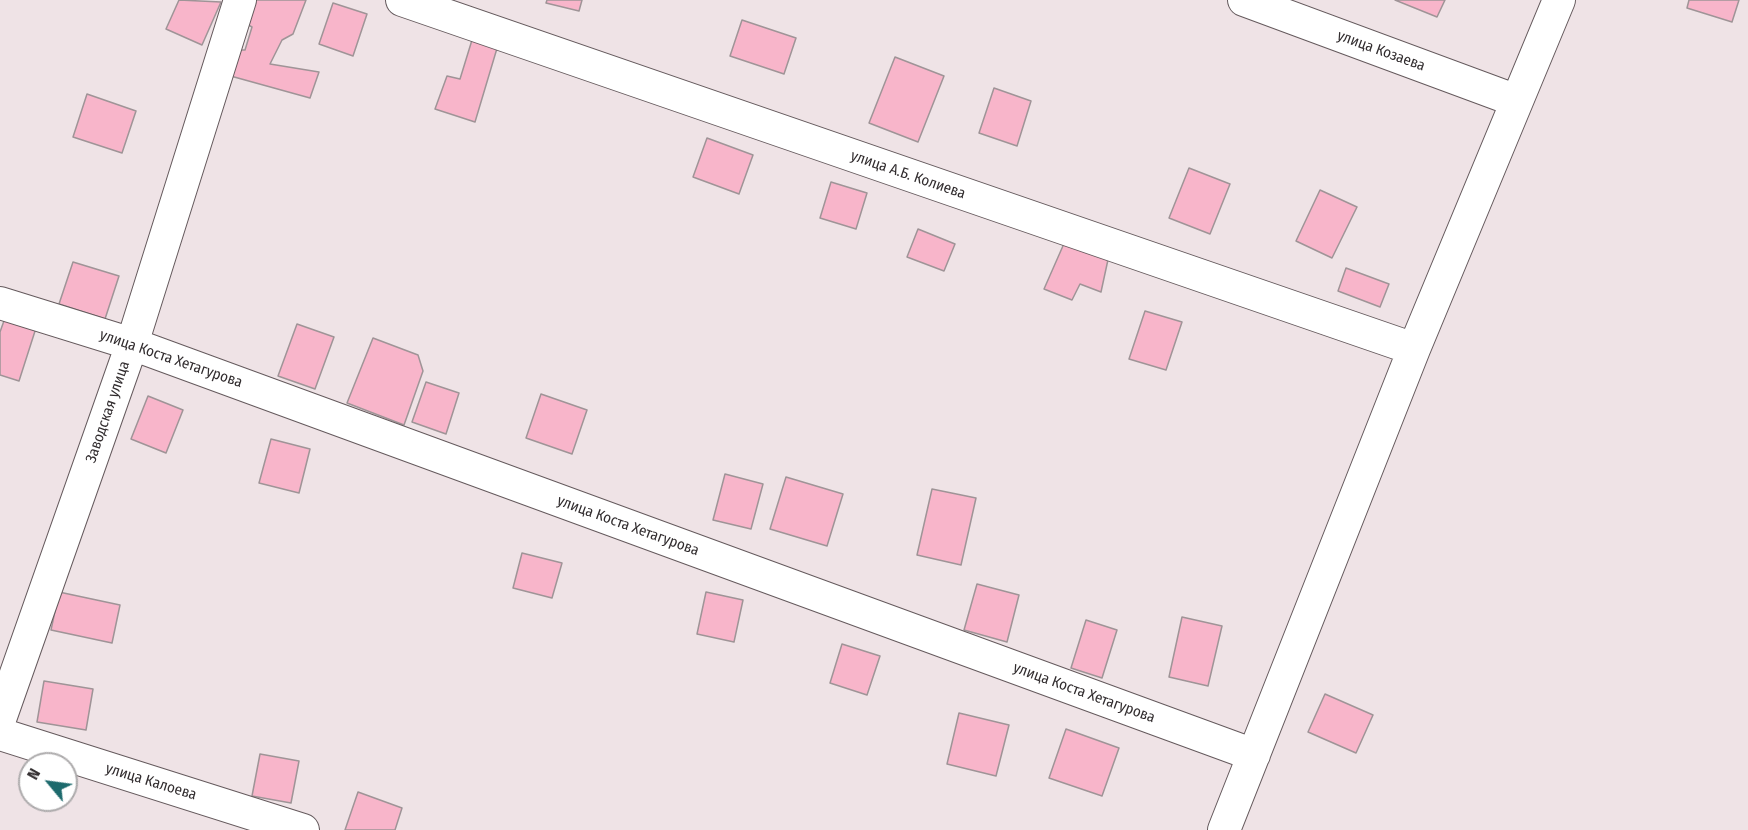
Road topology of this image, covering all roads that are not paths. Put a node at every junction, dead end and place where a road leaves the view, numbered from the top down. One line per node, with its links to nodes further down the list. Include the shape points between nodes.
1 (240, 0): 7 (street, Заводская улица)
2 (402, 0): 8 (street, улица А.Б. Колиева)
3 (1244, 0): 5 (street, улица Козаева)
4 (1559, 0): 5 (street)
5 (1517, 101): 8 (street)
6 (0, 303): 7 (street, улица Коста Хетагурова)
7 (132, 344): 9 (street, Заводская улица); 11 (street, улица Коста Хетагурова)
8 (1414, 349): 11 (street)
9 (0, 719)
10 (0, 734): 12 (street, улица Калоева)
11 (1254, 755): 13 (street)
12 (303, 830)
13 (1224, 830)

